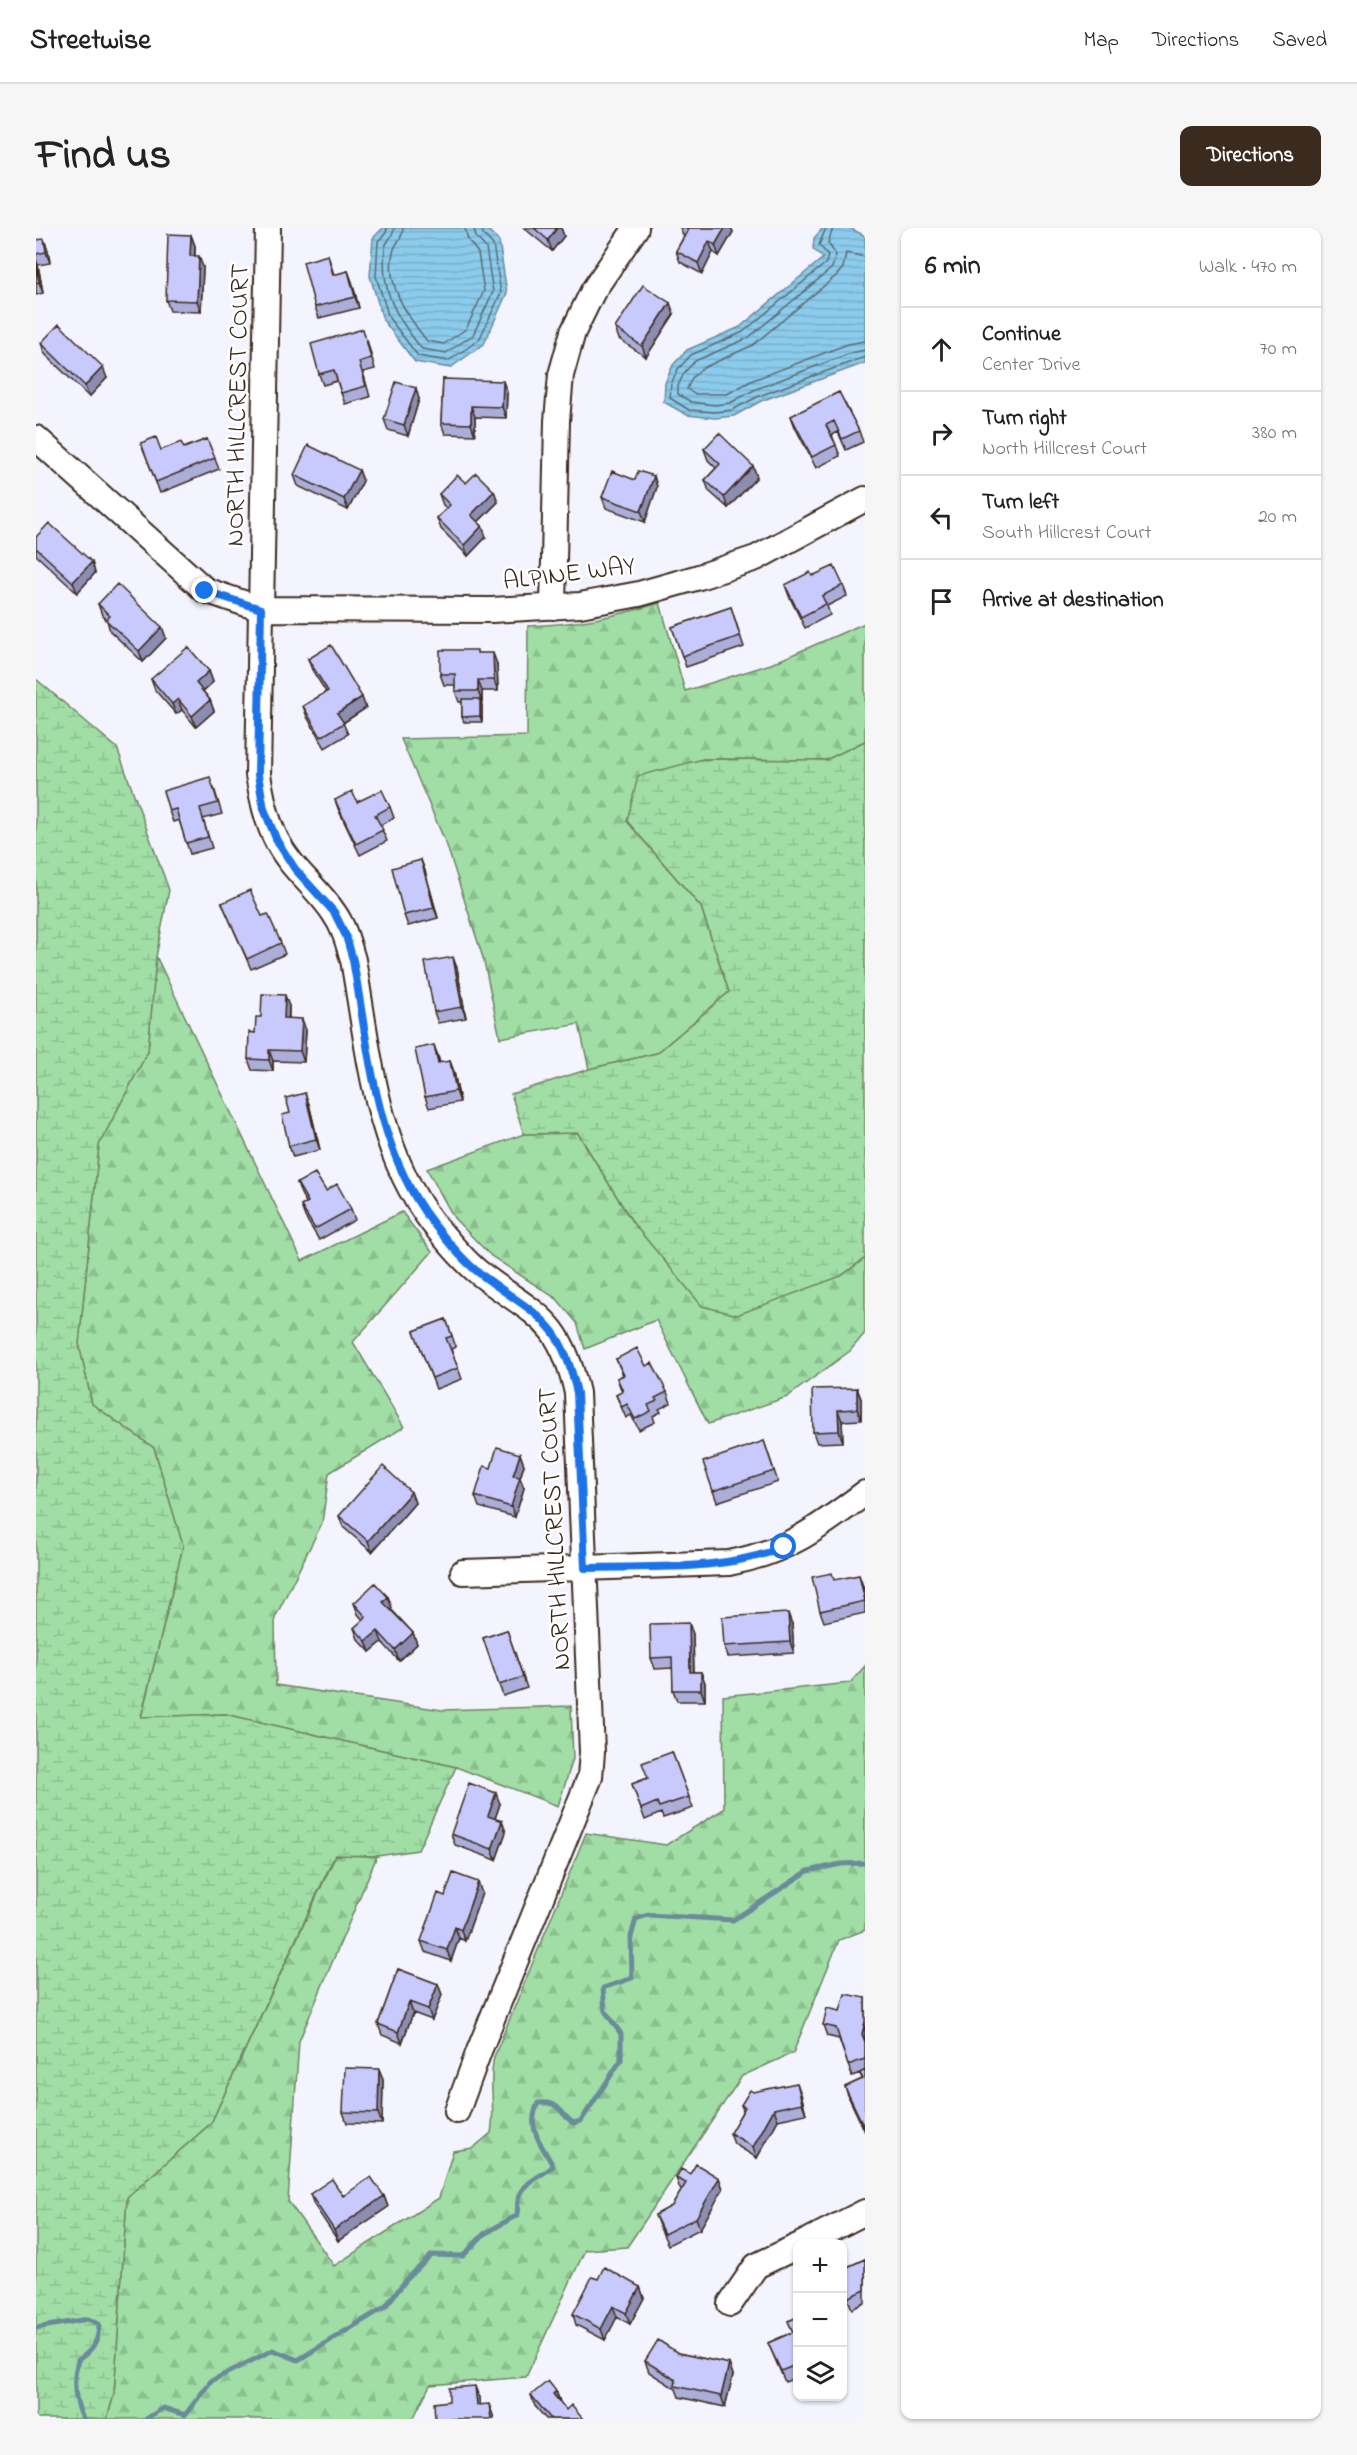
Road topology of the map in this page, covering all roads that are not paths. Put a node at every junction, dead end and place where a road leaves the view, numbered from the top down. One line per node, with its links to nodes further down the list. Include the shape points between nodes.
1 (268, 228): 6 (street, NORTH HILLCREST COURT)
2 (636, 228): 5 (street, via 592,291 573,332 561,375)
3 (36, 438): 6 (street, ALPINE WAY, via 205,591)
4 (865, 499): 5 (street, ALPINE WAY, via 756,558 639,594)
5 (553, 607): 6 (street, ALPINE WAY)
6 (261, 609): 8 (street, NORTH HILLCREST COURT, via 258,775 264,809 277,841 295,869 334,912 346,936 379,1107 394,1156 415,1195 431,1220 477,1271 547,1322 562,1343 577,1393)
7 (865, 1493): 8 (street, via 784,1547 759,1557 729,1563)
8 (585, 1568): 9 (street); 10 (street, NORTH HILLCREST COURT, via 590,1777)
9 (463, 1572)
10 (457, 2111)
11 (865, 2212): 12 (street)
12 (812, 2239)
13 (793, 2248): 14 (street, via 756,2266)
14 (730, 2304)

